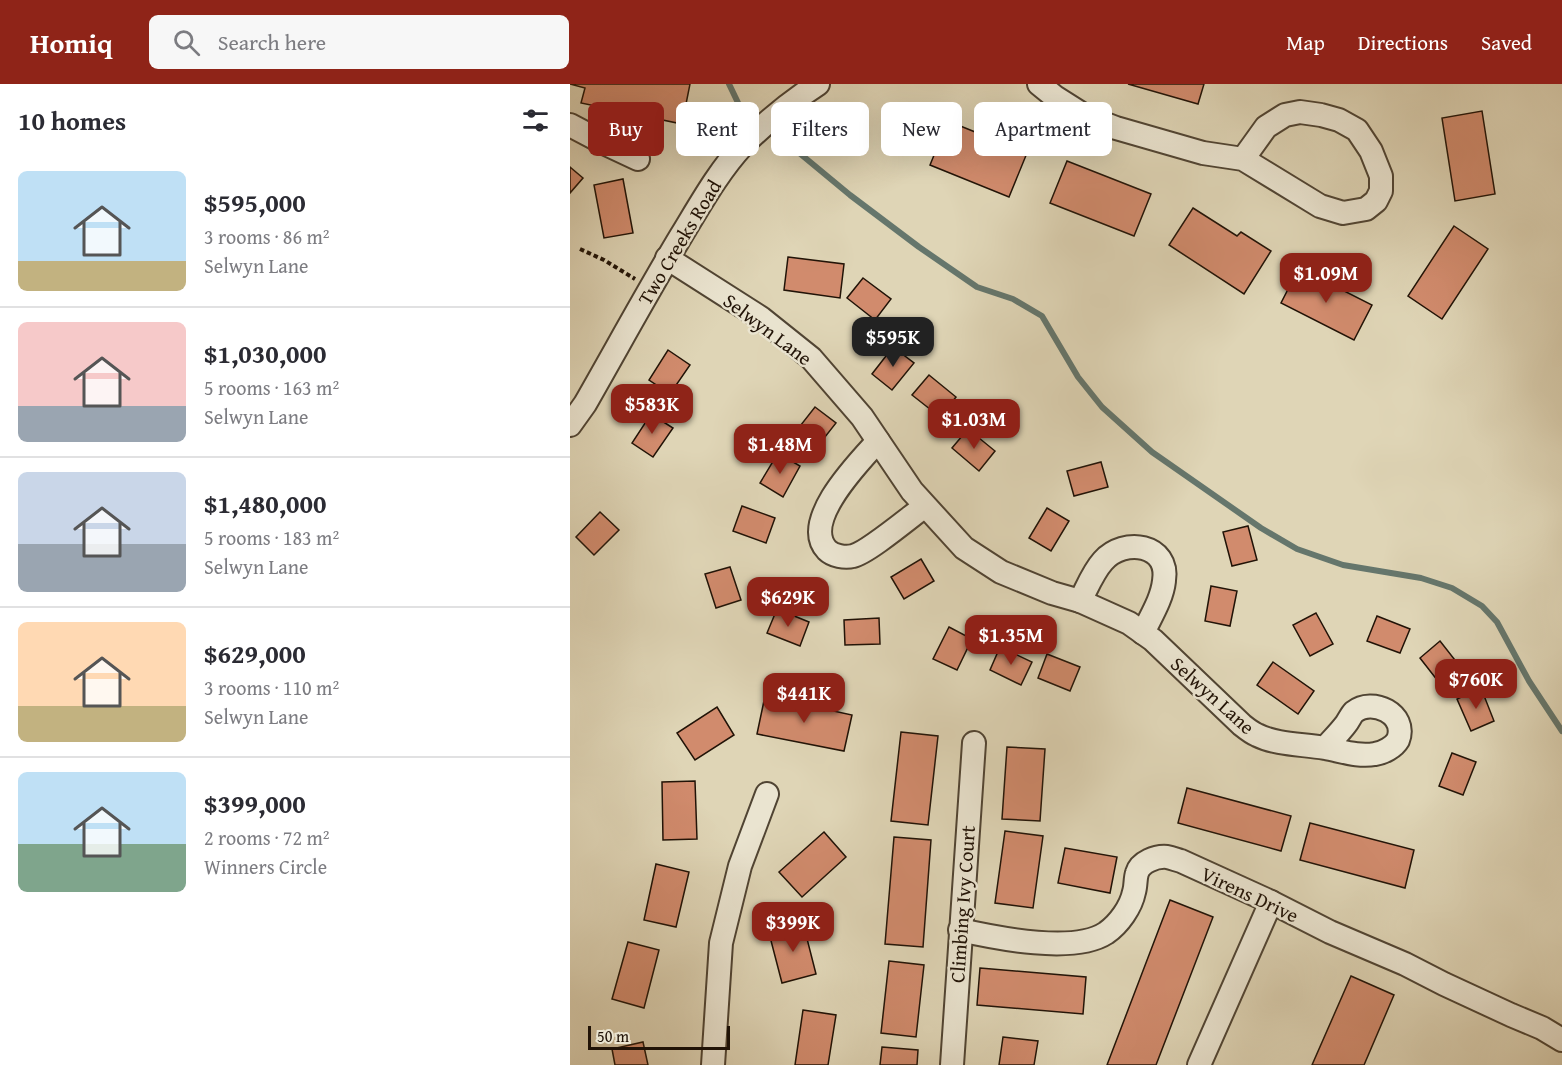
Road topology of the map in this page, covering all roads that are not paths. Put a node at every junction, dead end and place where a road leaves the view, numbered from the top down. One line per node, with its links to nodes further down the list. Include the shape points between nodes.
1 (818, 84): 6 (street, Two Creeks Road, via 776,114 742,146 706,193)
2 (1040, 84): 5 (street, via 1085,116 1116,128 1203,153)
3 (570, 125): 4 (street)
4 (638, 159)
5 (1243, 159): 5 (street, via 1320,206 1343,213 1366,209 1381,191 1381,176 1357,130 1322,115 1285,115 1266,127)
6 (667, 258): 7 (street, Two Creeks Road); 8 (street, Selwyn Lane, via 761,318 812,358)
7 (570, 425)
8 (878, 441): 9 (street, Selwyn Lane); 9 (street, via 843,481 826,508 823,543 841,557 854,556)
9 (925, 506): 10 (street, Selwyn Lane, via 964,548 1001,572)
10 (1080, 601): 11 (street, Selwyn Lane); 11 (street, via 1104,560 1130,547 1148,549 1163,564 1165,579)
11 (1143, 633): 13 (street, Selwyn Lane, via 1258,736)
12 (974, 743): 16 (street, Climbing Ivy Court)
13 (1325, 748)
14 (767, 794): 18 (street, via 740,866 721,943)
15 (1271, 902): 16 (street, Virens Drive, via 1167,857 1145,863 1137,872 1134,893 1118,921 1106,933 1090,940 1024,942); 17 (street, Virens Drive); 20 (street)
16 (960, 930): 19 (street, Climbing Ivy Court)
17 (1562, 1040)
18 (713, 1065)
19 (952, 1065)
20 (1199, 1065)

